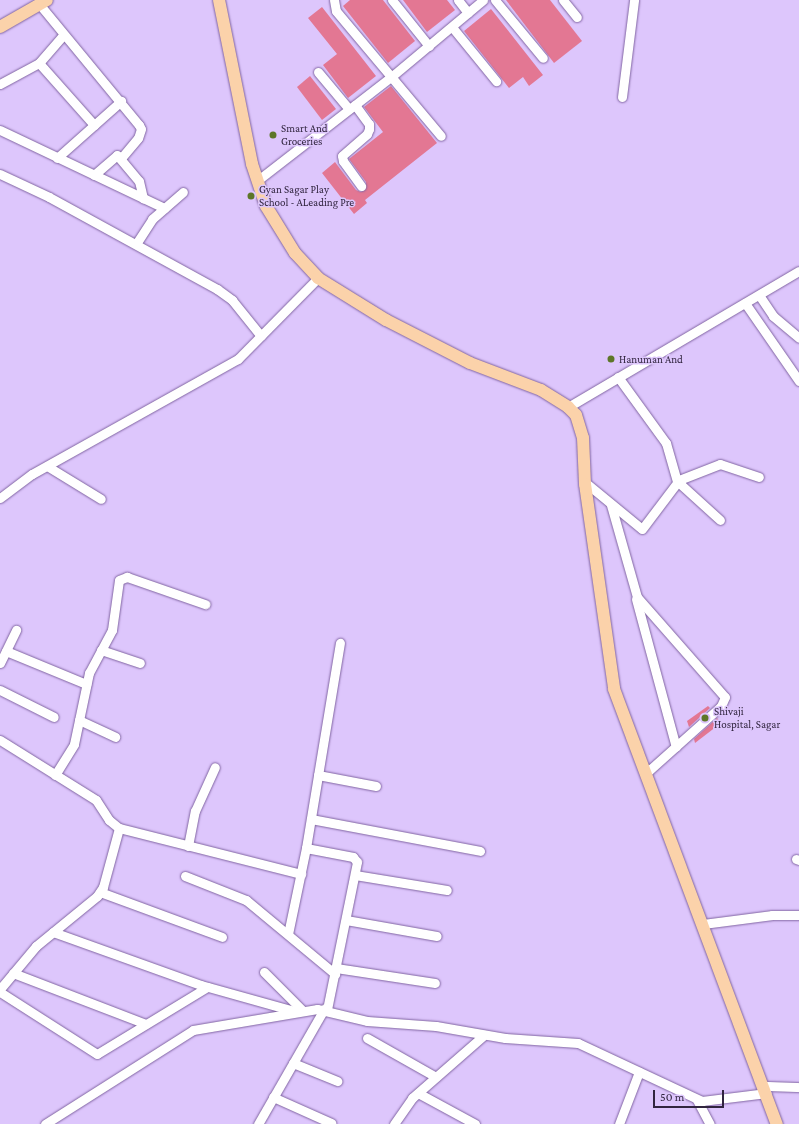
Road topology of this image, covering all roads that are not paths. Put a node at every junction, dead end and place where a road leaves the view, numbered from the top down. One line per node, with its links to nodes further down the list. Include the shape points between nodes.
1 (219, 0): 32 (main road)
2 (334, 0): 19 (street, via 336,11)
3 (392, 0): 15 (street)
4 (458, 0): 10 (street)
5 (483, 0): 10 (street)
6 (495, 0): 16 (street)
7 (563, 0): 11 (street)
8 (634, 0): 22 (street)
9 (43, 3): 12 (main road); 14 (street)
10 (468, 13): 13 (street)
11 (577, 17)
12 (0, 27)
13 (452, 27): 15 (street); 20 (street)
14 (63, 35): 17 (street); 23 (street)
15 (429, 46): 19 (street)
16 (543, 58)
17 (39, 63): 21 (street); 25 (street)
18 (318, 72): 24 (street)
19 (391, 77): 24 (street); 27 (street)
20 (496, 81)
21 (0, 84)
22 (622, 97)
23 (121, 101): 25 (street); 29 (street, via 141,129 138,138)
24 (352, 107): 32 (street); 33 (street, via 368,124 369,129 367,134 342,156 343,162)
25 (94, 125): 28 (street)
26 (0, 130): 28 (street)
27 (441, 136)
28 (57, 158): 31 (street)
29 (121, 158): 31 (street, via 114,156); 35 (street, via 139,181)
30 (0, 174): 37 (street)
31 (94, 175): 35 (street)
32 (258, 180): 39 (main road, via 266,206 291,246)
33 (361, 186)
34 (183, 192): 36 (street)
35 (143, 199): 36 (street)
36 (164, 208): 37 (street, via 152,219)
37 (136, 244): 42 (street, via 226,294)
38 (799, 271): 40 (street)
39 (318, 278): 42 (street); 46 (main road, via 386,320 470,363 541,390)
40 (759, 295): 41 (street); 43 (street, via 773,316)
41 (746, 303): 44 (street); 45 (street)
42 (261, 336): 47 (street, via 233,362)
43 (799, 338)
44 (618, 377): 46 (street); 49 (street, via 666,443)
45 (799, 381)
46 (568, 407): 50 (main road, via 576,416 583,438)
47 (47, 466): 51 (street); 52 (street)
48 (759, 478): 49 (street, via 720,464)
49 (677, 481): 53 (street, via 642,529); 54 (street)
50 (586, 484): 53 (street); 71 (main road, via 614,689)
51 (0, 498)
52 (101, 499)
53 (611, 505): 55 (street)
54 (720, 520)
55 (634, 592): 69 (street); 69 (street, via 725,697 721,706)
56 (205, 604): 60 (street, via 123,577 118,584 112,630)
57 (16, 630): 59 (street)
58 (340, 643): 73 (street)
59 (6, 650): 61 (street); 63 (street)
60 (101, 650): 62 (street); 63 (street)
61 (0, 663)
62 (140, 664)
63 (86, 684): 66 (street)
64 (0, 690): 65 (street)
65 (54, 717)
66 (79, 720): 67 (street); 72 (street, via 72,749)
67 (115, 737)
68 (0, 740): 72 (street)
69 (676, 746): 71 (street)
70 (215, 767): 77 (street, via 195,811)
71 (646, 773): 87 (main road)
72 (55, 775): 76 (street, via 100,803 109,820)
73 (318, 775): 74 (street); 75 (street)
74 (376, 786)
75 (311, 819): 78 (street); 79 (street)
76 (119, 828): 77 (street); 84 (street)
77 (188, 846): 80 (street)
78 (306, 848): 80 (street); 81 (street, via 353,857 357,862)
79 (480, 851)
80 (301, 874): 89 (street)
81 (356, 875): 83 (street); 86 (street)
82 (185, 876): 89 (street, via 246,900)
83 (447, 890)
84 (100, 892): 88 (street); 91 (street)
85 (799, 916): 87 (street, via 772,914)
86 (346, 920): 90 (street); 92 (street)
87 (703, 924): 108 (main road)
88 (53, 932): 94 (street, via 36,946); 96 (street)
89 (288, 934): 92 (street)
90 (437, 936)
91 (222, 937)
92 (335, 971): 95 (street); 98 (street)
93 (264, 972): 99 (street)
94 (13, 973): 97 (street); 100 (street)
95 (435, 983)
96 (207, 987): 99 (street); 100 (street)
97 (0, 990): 100 (street, via 94,1053 100,1053)
98 (325, 1010): 99 (street); 101 (street, via 362,1021 436,1026); 103 (street)
99 (299, 1011): 114 (street, via 193,1030)
100 (146, 1024)
101 (484, 1035): 104 (street, via 573,1042); 105 (street)
102 (367, 1038): 105 (street)
103 (293, 1063): 106 (street); 110 (street)
104 (639, 1072): 111 (street); 113 (street)
105 (436, 1077): 109 (street)
106 (337, 1081)
107 (799, 1087): 108 (street)
108 (766, 1089): 111 (street); 119 (main road)
109 (418, 1093): 116 (street, via 404,1106); 117 (street)
110 (273, 1097): 112 (street); 115 (street)
111 (702, 1100): 118 (street)
112 (331, 1123)
113 (621, 1123)
114 (45, 1124)
115 (258, 1124)
116 (394, 1124)
117 (475, 1124)
118 (710, 1124)
119 (777, 1124)

